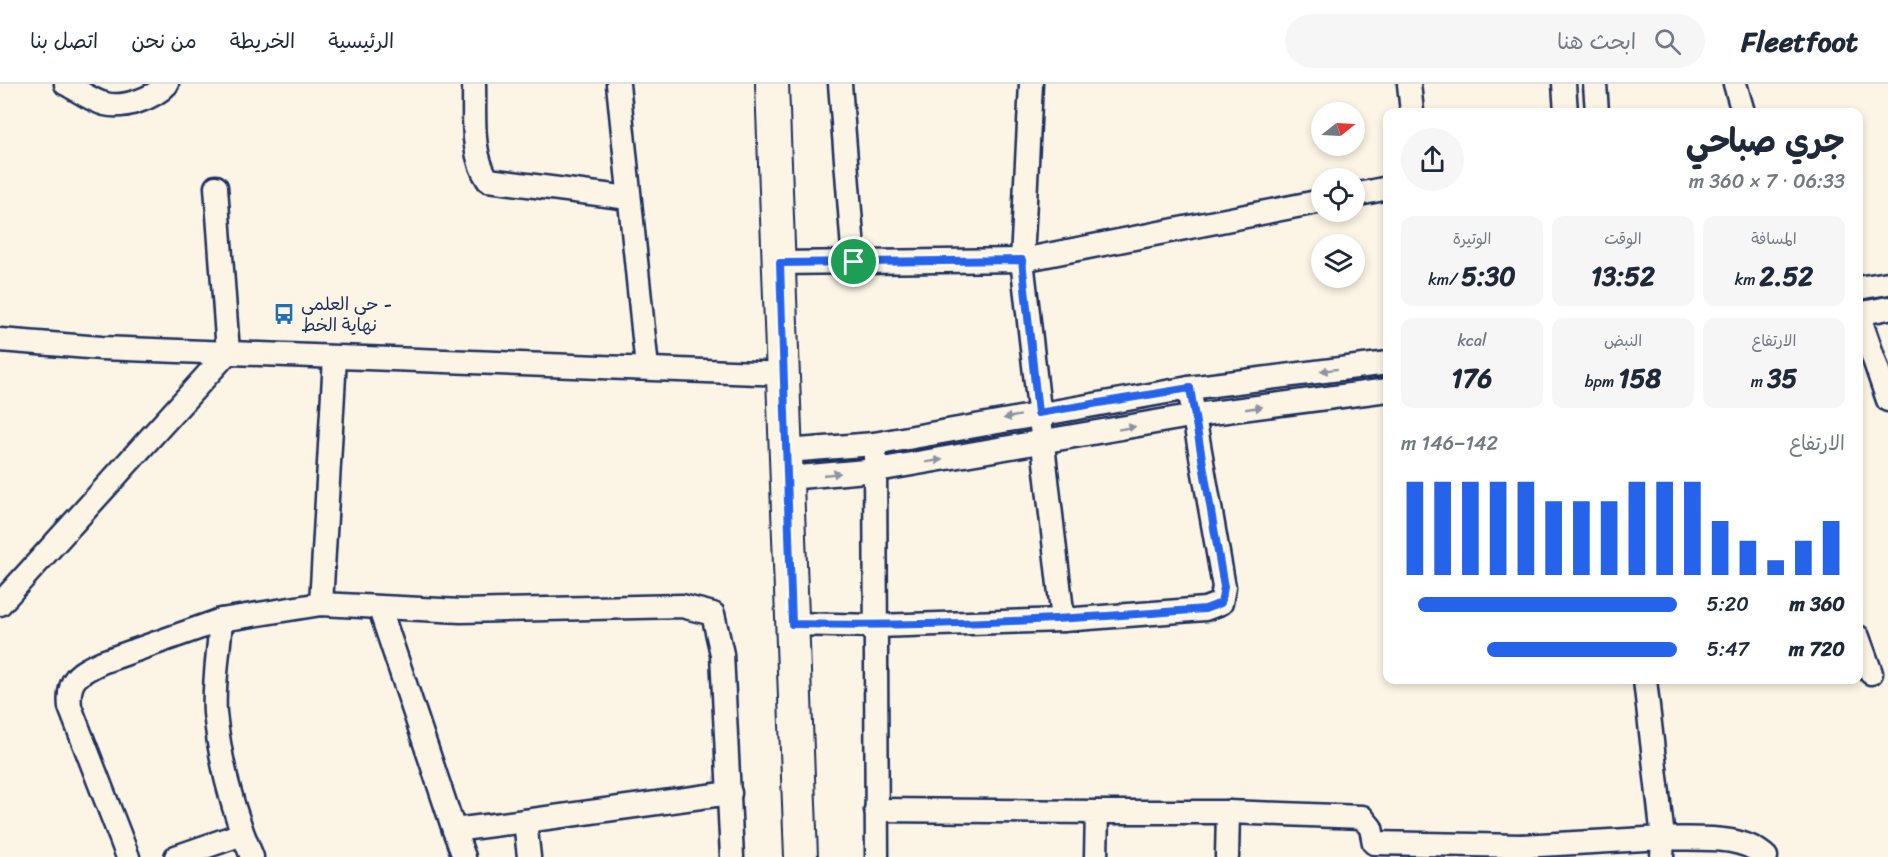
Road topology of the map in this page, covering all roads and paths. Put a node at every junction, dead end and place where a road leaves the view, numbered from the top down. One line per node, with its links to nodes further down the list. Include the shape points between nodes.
1 (66, 84): 2 (street, via 105,105 133,103 159,92)
2 (167, 84)
3 (474, 84): 20 (street, via 476,150 488,180)
4 (618, 84): 20 (street)
5 (772, 84): 24 (street)
6 (840, 84): 23 (street)
7 (1031, 84): 8 (street); 22 (street)
8 (1035, 84)
9 (1409, 84): 13 (street)
10 (1564, 84): 14 (street)
11 (1595, 84): 15 (street)
12 (1736, 84): 16 (street)
13 (1412, 108)
14 (1566, 108)
15 (1596, 108)
16 (1742, 108)
17 (216, 187): 31 (street)
18 (1383, 189): 19 (street)
19 (1365, 193)
20 (630, 198): 34 (street)
21 (1311, 203): 22 (street)
22 (1022, 260): 23 (street); 39 (street)
23 (854, 262): 24 (street)
24 (780, 263): 35 (street)
25 (1888, 283): 26 (street)
26 (1863, 287)
27 (1888, 308): 28 (street)
28 (1863, 312)
29 (1863, 325): 38 (street)
30 (0, 340): 31 (street)
31 (228, 352): 32 (street); 45 (street)
32 (335, 358): 34 (street); 46 (street)
33 (1383, 364): 36 (street, one-way to 36)
34 (647, 368): 35 (street)
35 (784, 374): 43 (street)
36 (1190, 388): 39 (street); 40 (street)
37 (1383, 391): 40 (street, one-way to 37)
38 (1888, 400)
39 (1038, 413): 41 (street); 42 (street, one-way to 42)
40 (1196, 416): 41 (street, one-way to 40); 49 (street, via 1224,587 1221,603 1205,609)
41 (1042, 443): 44 (street, one-way to 41); 49 (street)
42 (874, 444): 43 (street); 44 (street)
43 (788, 465): 44 (street, one-way to 44); 50 (street)
44 (877, 470): 51 (street)
45 (0, 604)
46 (321, 604): 47 (street); 48 (street)
47 (380, 609): 55 (street, via 682,606 713,614 722,654); 60 (street)
48 (221, 620): 61 (street, via 215,711 224,768); 65 (street, via 87,669 68,691 70,707)
49 (1063, 620): 51 (street)
50 (792, 624): 51 (street); 71 (street)
51 (876, 626): 56 (street)
52 (1863, 650): 53 (street)
53 (1871, 673)
54 (1646, 691): 62 (street)
55 (730, 793): 59 (street); 70 (street)
56 (876, 810): 57 (street); 72 (street)
57 (1097, 812): 58 (street); 73 (street)
58 (1228, 813): 63 (street, via 1362,818 1371,828); 74 (street)
59 (525, 821): 60 (street); 69 (street)
60 (454, 830): 68 (street)
61 (242, 834): 66 (street); 67 (street)
62 (1663, 848): 64 (street); 75 (street, via 1737,842 1755,846)
63 (1374, 850): 64 (street)
64 (1522, 851)
65 (128, 857)
66 (176, 857)
67 (252, 857)
68 (464, 857)
69 (529, 857)
70 (732, 857)
71 (801, 857)
72 (877, 857)
73 (1096, 857)
74 (1227, 857)
75 (1766, 857)

